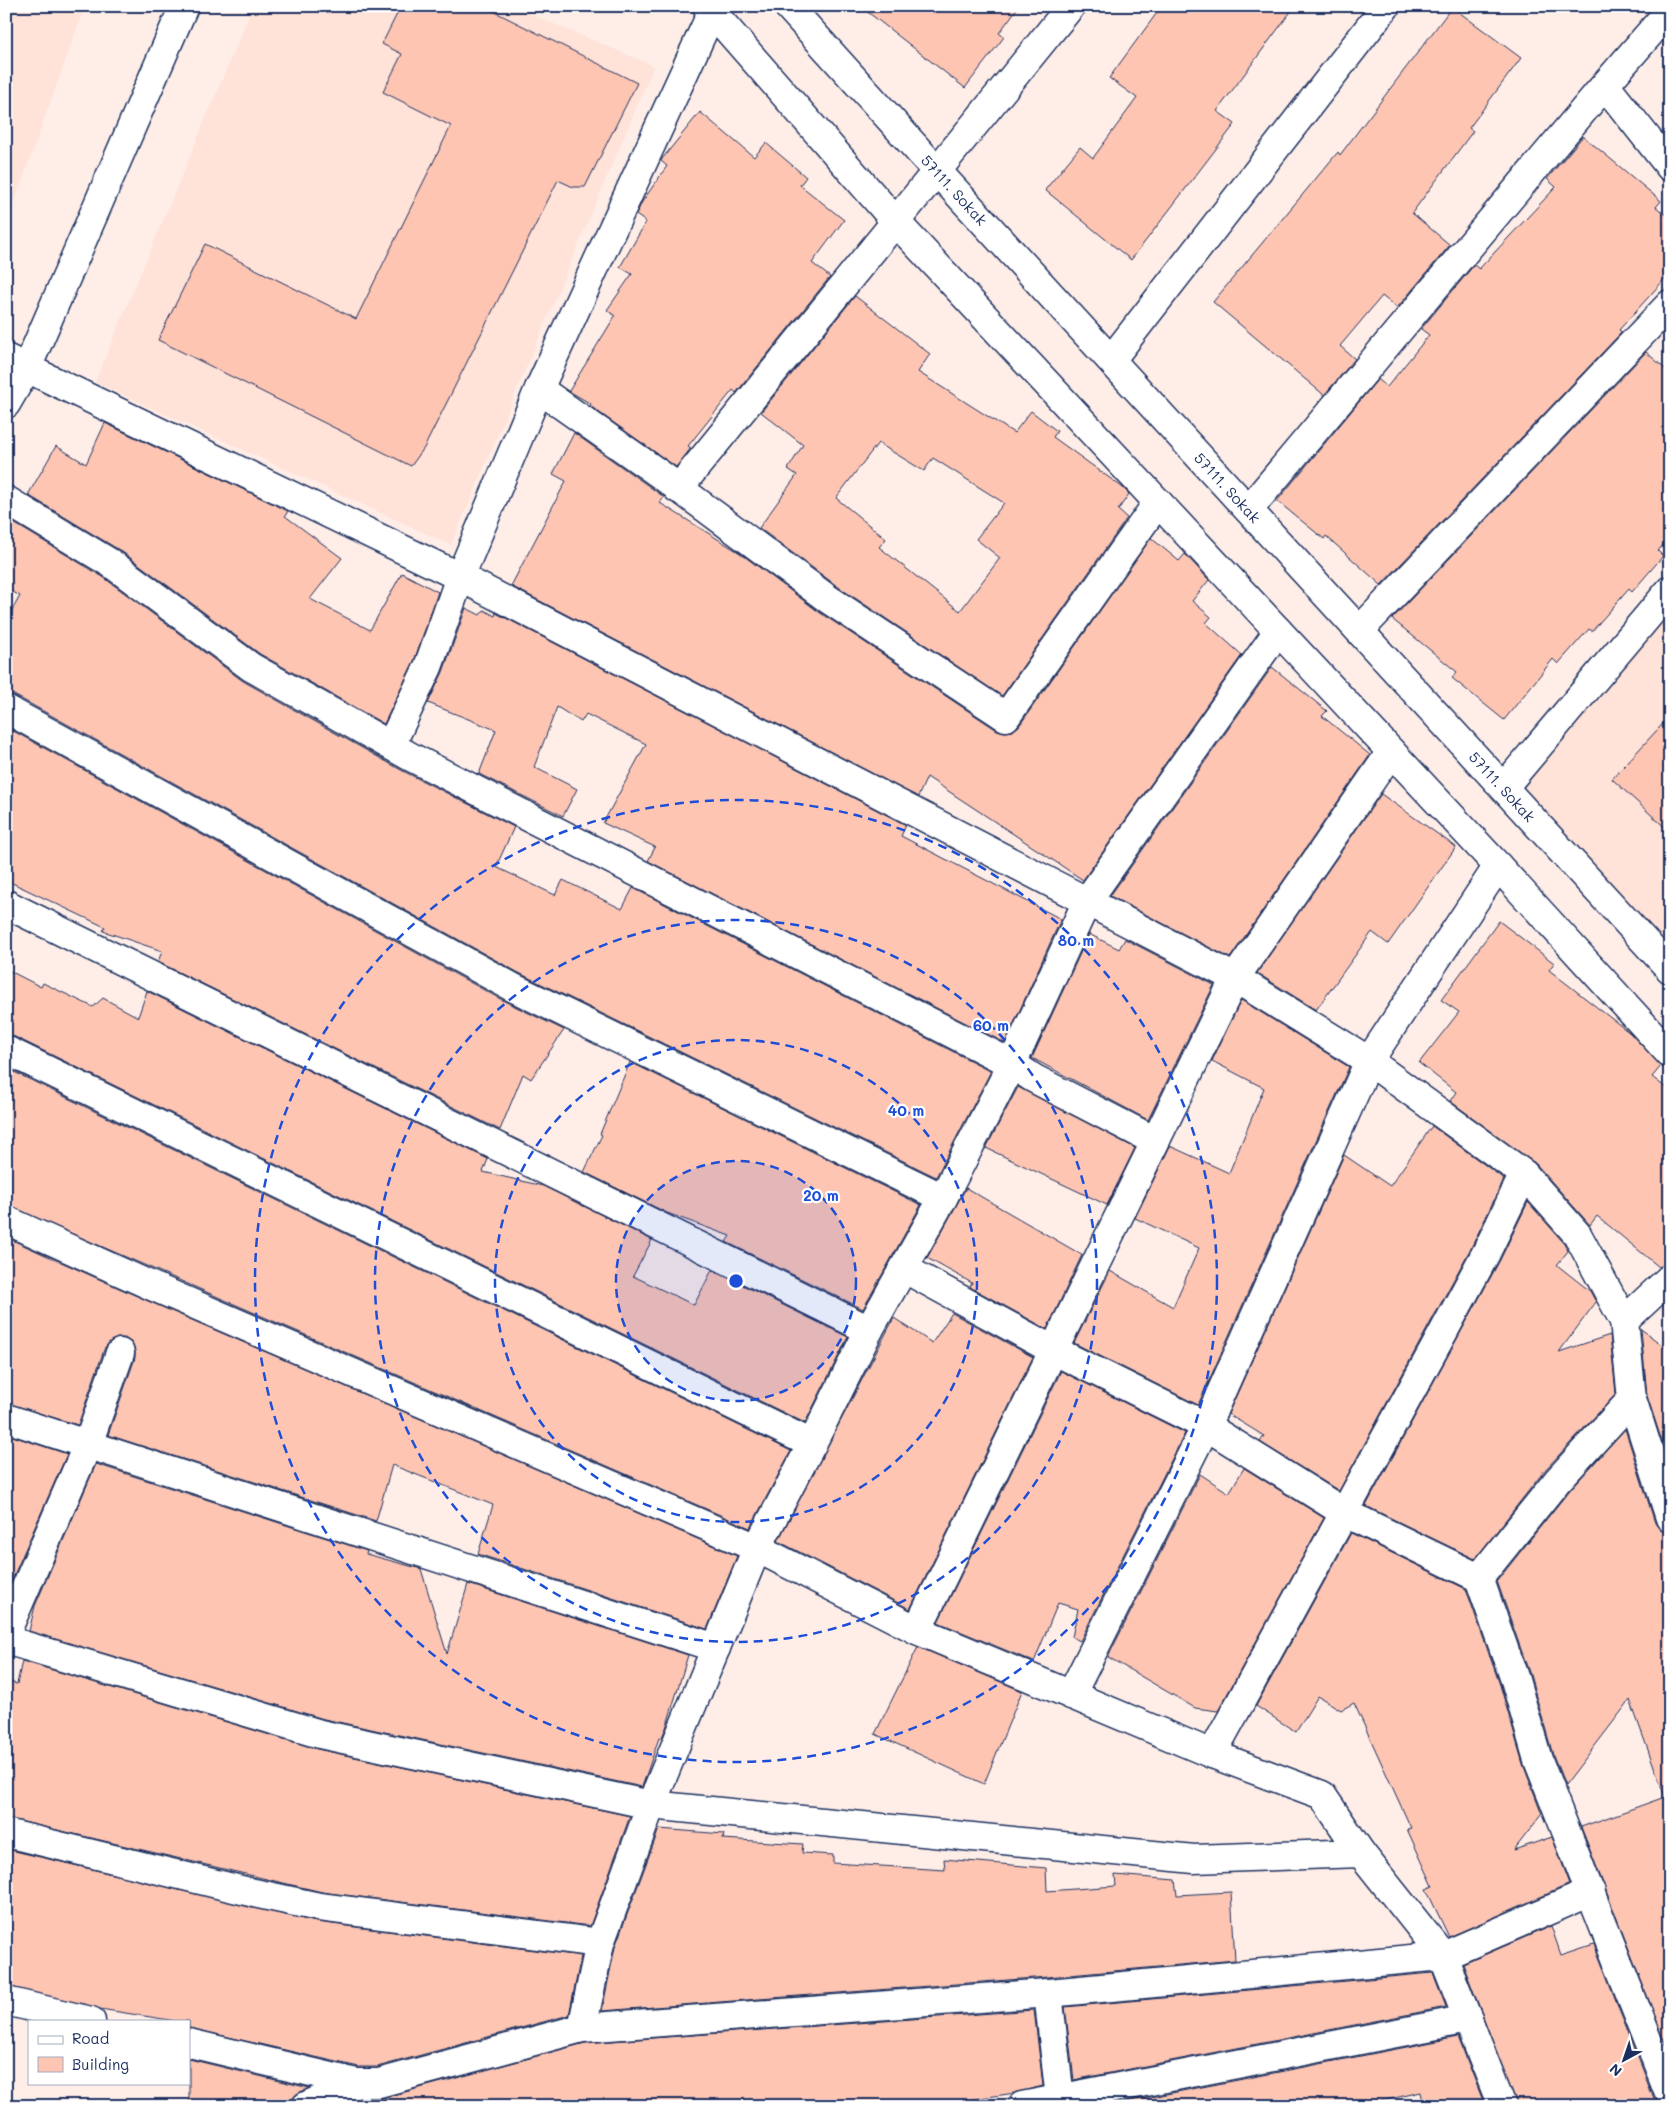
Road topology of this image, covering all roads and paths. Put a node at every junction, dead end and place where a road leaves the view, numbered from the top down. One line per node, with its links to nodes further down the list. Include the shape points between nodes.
1 (184, 6): 13 (street)
2 (788, 6): 9 (street, 57111. Sokak)
3 (1071, 6): 9 (street)
4 (1386, 6): 12 (street)
5 (710, 9): 10 (street); 14 (street)
6 (1670, 10): 7 (street)
7 (1605, 85): 8 (street); 19 (street)
8 (1670, 167)
9 (937, 171): 10 (street); 12 (street, 57111. Sokak)
10 (896, 222): 16 (street); 18 (street)
11 (1670, 304): 22 (street)
12 (1111, 360): 19 (street, 57111. Sokak)
13 (16, 363): 15 (street); 20 (street)
14 (539, 389): 16 (street); 20 (street)
15 (6, 404)
16 (678, 489): 18 (street, via 828,599 1006,717)
17 (6, 500): 25 (street, via 112,564 251,667)
18 (1158, 502): 23 (street)
19 (1248, 509): 22 (street, 57111. Sokak)
20 (460, 577): 25 (street, via 428,667); 29 (street)
21 (1670, 590): 27 (street)
22 (1360, 630): 27 (street, 57111. Sokak)
23 (1278, 631): 26 (street); 29 (street)
24 (6, 709): 39 (street, via 512,987)
25 (391, 745): 36 (street)
26 (1391, 752): 28 (street); 32 (street)
27 (1504, 787): 31 (street, 57111. Sokak)
28 (1498, 866): 34 (street); 35 (street)
29 (1087, 901): 32 (street); 36 (street)
30 (6, 904): 44 (street)
31 (1670, 969)
32 (1235, 978): 35 (street); 37 (street)
33 (6, 1050): 51 (street)
34 (1670, 1054)
35 (1369, 1061): 38 (street); 49 (street)
36 (1012, 1064): 37 (street); 39 (street)
37 (1155, 1141): 45 (street)
38 (1524, 1174): 43 (street, via 1578,1234); 52 (street, via 1478,1269)
39 (943, 1198): 41 (street)
40 (6, 1220): 54 (street)
41 (905, 1269): 44 (street); 45 (street)
42 (1670, 1278): 43 (street)
43 (1624, 1321): 47 (street)
44 (869, 1330): 51 (street)
45 (1053, 1350): 49 (street); 56 (street)
46 (120, 1353): 50 (street)
47 (1632, 1399): 53 (street); 55 (street, via 1557,1480)
48 (6, 1418): 50 (street)
49 (1206, 1426): 52 (street); 60 (street)
50 (88, 1444): 57 (street); 59 (street)
51 (812, 1444): 54 (street)
52 (1345, 1513): 55 (street); 61 (street)
53 (1670, 1518)
54 (757, 1548): 56 (street); 59 (street)
55 (1479, 1578): 65 (street, via 1515,1680 1538,1760)
56 (917, 1630): 60 (street)
57 (6, 1633)
58 (6, 1640): 62 (street, via 320,1734)
59 (716, 1648): 62 (street)
60 (1071, 1695): 61 (street)
61 (1212, 1754): 64 (street, via 1322,1795)
62 (651, 1805): 64 (street, via 1194,1859); 66 (street)
63 (6, 1833): 66 (street, via 319,1907)
64 (1361, 1853): 67 (street)
65 (1591, 1892): 67 (street); 75 (street)
66 (600, 1942): 72 (street)
67 (1443, 1956): 68 (street); 70 (street)
68 (1048, 1993): 72 (street); 76 (street)
69 (6, 2001): 71 (street)
70 (1468, 2019): 76 (street); 79 (street)
71 (87, 2020)
72 (582, 2028): 74 (street)
73 (190, 2044): 74 (street)
74 (372, 2090): 77 (street)
75 (1670, 2095)
76 (1060, 2099): 78 (street)
77 (306, 2106)
78 (1022, 2106)
79 (1502, 2106)

